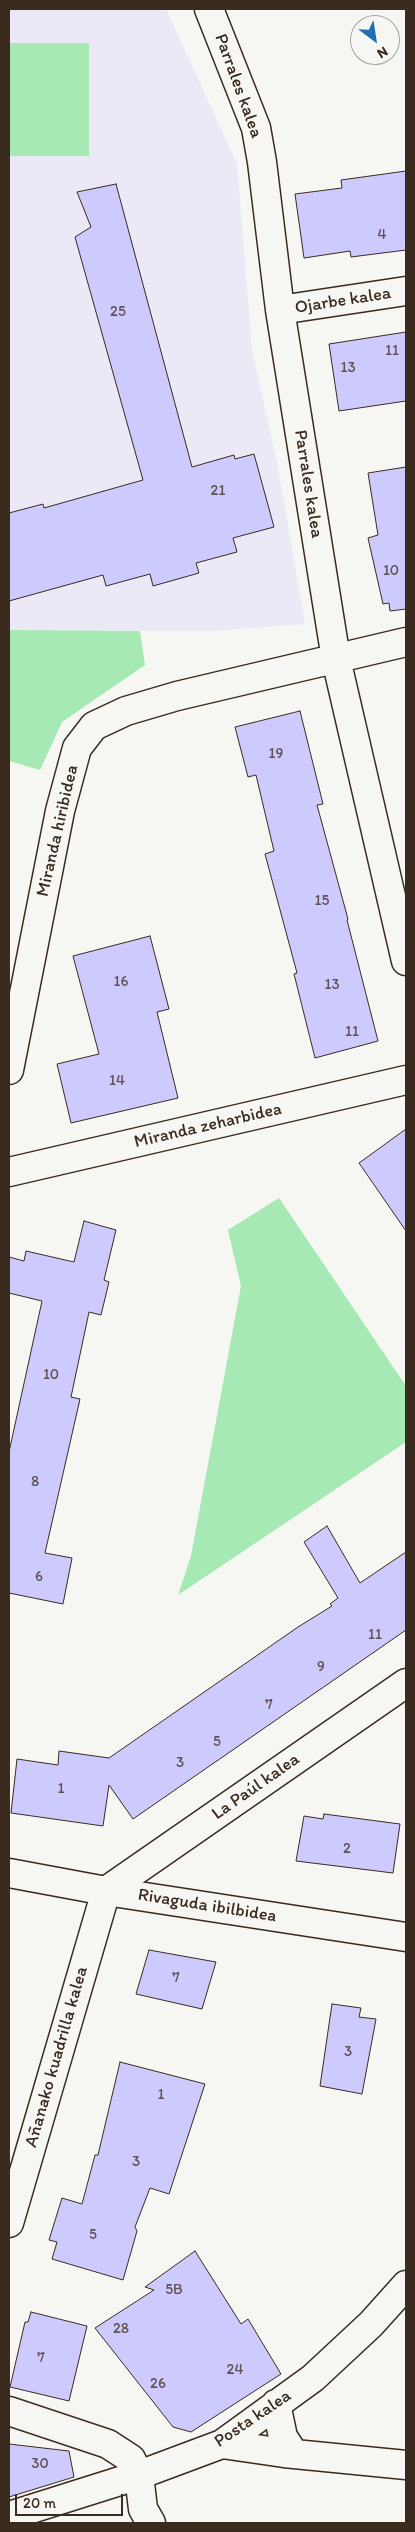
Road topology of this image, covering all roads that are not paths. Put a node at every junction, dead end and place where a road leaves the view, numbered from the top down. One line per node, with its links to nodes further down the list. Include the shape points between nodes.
1 (209, 9): 3 (street, Parrales kalea, via 256,128)
2 (406, 291): 3 (street, Ojarbe kalea)
3 (280, 310): 5 (street, Parrales kalea)
4 (406, 642): 5 (street, Miranda hiribidea)
5 (336, 659): 6 (street, Parrales kalea); 7 (street, Miranda hiribidea, via 177,696 126,711 94,726 77,748 60,811)
6 (406, 961)
7 (9, 1070)
8 (406, 1080): 9 (street, Miranda zeharbidea)
9 (9, 1172)
10 (406, 1683): 12 (street, La Paúl kalea)
11 (9, 1873): 12 (street, Rivaguda ibilbidea)
12 (106, 1891): 13 (street, Rivaguda ibilbidea); 14 (street, Añanako kuadrilla kalea)
13 (406, 1937)
14 (9, 2223)
15 (406, 2285): 16 (street, Posta kalea, via 371,2324 313,2378)
16 (276, 2404): 18 (street, Posta kalea); 19 (street, via 283,2437)
17 (9, 2411): 21 (street, via 108,2444 131,2459)
18 (222, 2444): 19 (street); 21 (street, Posta kalea)
19 (294, 2454): 20 (street)
20 (406, 2465)
21 (139, 2476): 22 (street, Posta kalea); 23 (street, via 143,2509)
22 (9, 2516)
23 (151, 2523)

